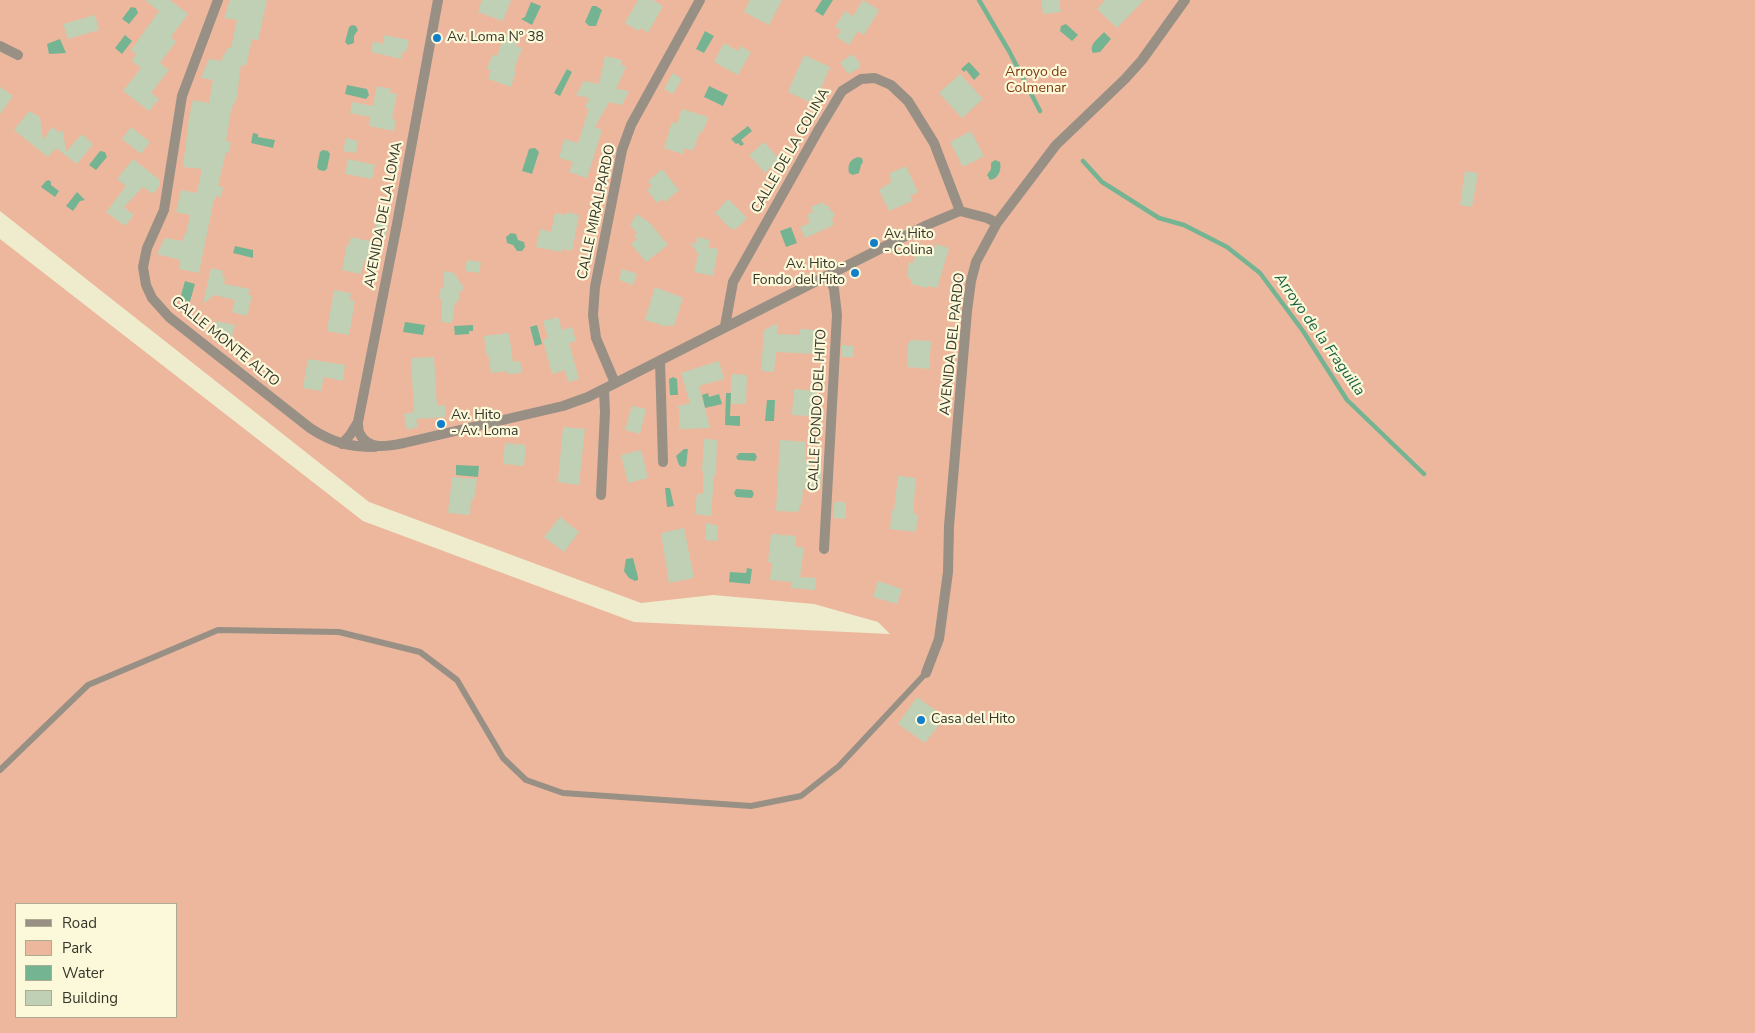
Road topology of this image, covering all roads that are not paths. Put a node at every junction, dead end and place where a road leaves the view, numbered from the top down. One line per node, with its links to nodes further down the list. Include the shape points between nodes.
1 (218, 0): 15 (street, CALLE MONTE ALTO, via 182,96 164,210 147,248 143,266 146,285 152,298 169,317 310,428)
2 (438, 0): 14 (street, AVENIDA DE LA LOMA)
3 (700, 0): 12 (street, CALLE MIRALPARDO, via 632,125 622,150 595,287 593,315 596,338)
4 (1185, 0): 8 (street, AVENIDA DEL PARDO, via 1142,60 1056,145)
5 (0, 46): 6 (street)
6 (18, 55)
7 (960, 211): 8 (street); 9 (street, CALLE MONTE ALTO); 10 (street, CALLE DE LA COLINA, via 934,143 908,101 891,85 876,78 861,79 842,91 732,282)
8 (997, 223): 20 (street, AVENIDA DEL PARDO, via 976,262 971,281 949,526 948,572 939,639)
9 (828, 275): 10 (street, CALLE MONTE ALTO); 19 (street, CALLE FONDO DEL HITO, via 834,289 837,315)
10 (725, 326): 11 (street, CALLE MONTE ALTO)
11 (660, 361): 12 (street, CALLE MONTE ALTO); 17 (street)
12 (615, 383): 13 (street, CALLE MONTE ALTO)
13 (604, 390): 16 (street, CALLE MONTE ALTO, via 563,406); 18 (street)
14 (358, 422): 15 (street); 16 (street, AVENIDA DE LA LOMA, via 360,434 370,444)
15 (342, 444): 16 (street, CALLE MONTE ALTO)
16 (383, 447)
17 (664, 462)
18 (601, 495)
19 (824, 549)
20 (926, 673): 21 (lane, via 839,766 801,796 751,806 563,793 520,775 503,758 458,680 420,652 339,632 218,630 88,685)
21 (0, 770)

